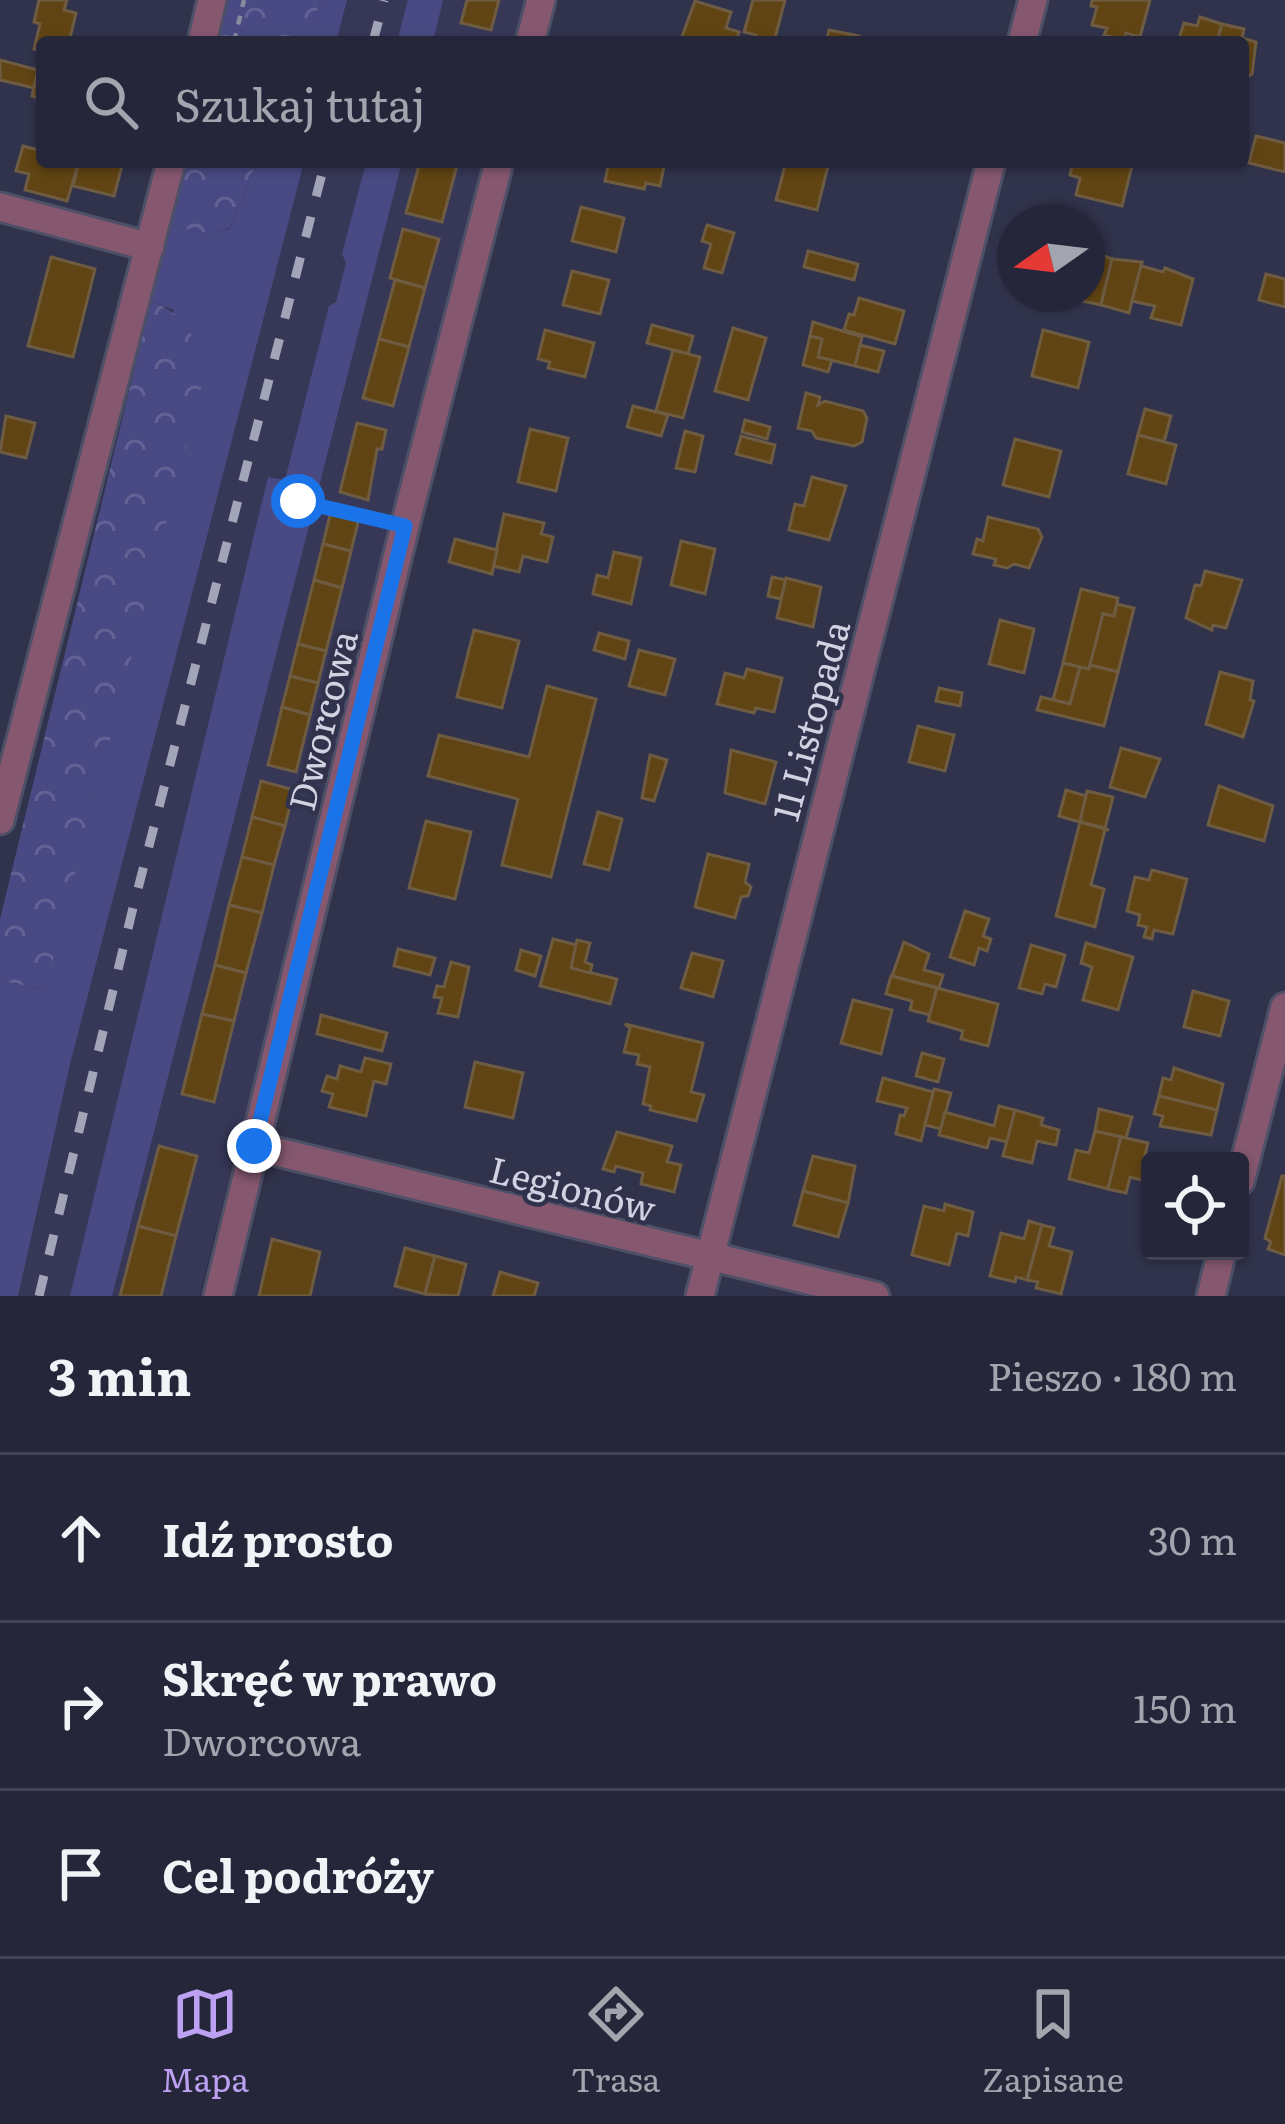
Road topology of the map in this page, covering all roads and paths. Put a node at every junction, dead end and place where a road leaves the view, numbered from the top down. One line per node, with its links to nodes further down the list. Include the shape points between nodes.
1 (212, 0): 5 (street)
2 (244, 0): 6 (path)
3 (541, 0): 7 (street)
4 (1033, 0): 8 (street)
5 (203, 36)
6 (235, 36)
7 (532, 36)
8 (1024, 36)
9 (170, 168): 13 (street)
10 (497, 168): 15 (street, Dworcowa)
11 (989, 168): 21 (street, 11 Listopada)
12 (0, 207): 13 (street)
13 (150, 247): 16 (street)
14 (286, 477): 15 (path, via 298,501)
15 (405, 526): 19 (street, Dworcowa)
16 (0, 820)
17 (1285, 1007): 18 (street)
18 (1276, 1075): 20 (street)
19 (254, 1146): 21 (street, Legionów); 23 (street, Dworcowa)
20 (1249, 1154)
21 (710, 1259): 24 (street, 11 Listopada); 25 (street, Legionów)
22 (1220, 1260): 26 (street)
23 (218, 1296)
24 (700, 1296)
25 (875, 1296)
26 (1211, 1296)

